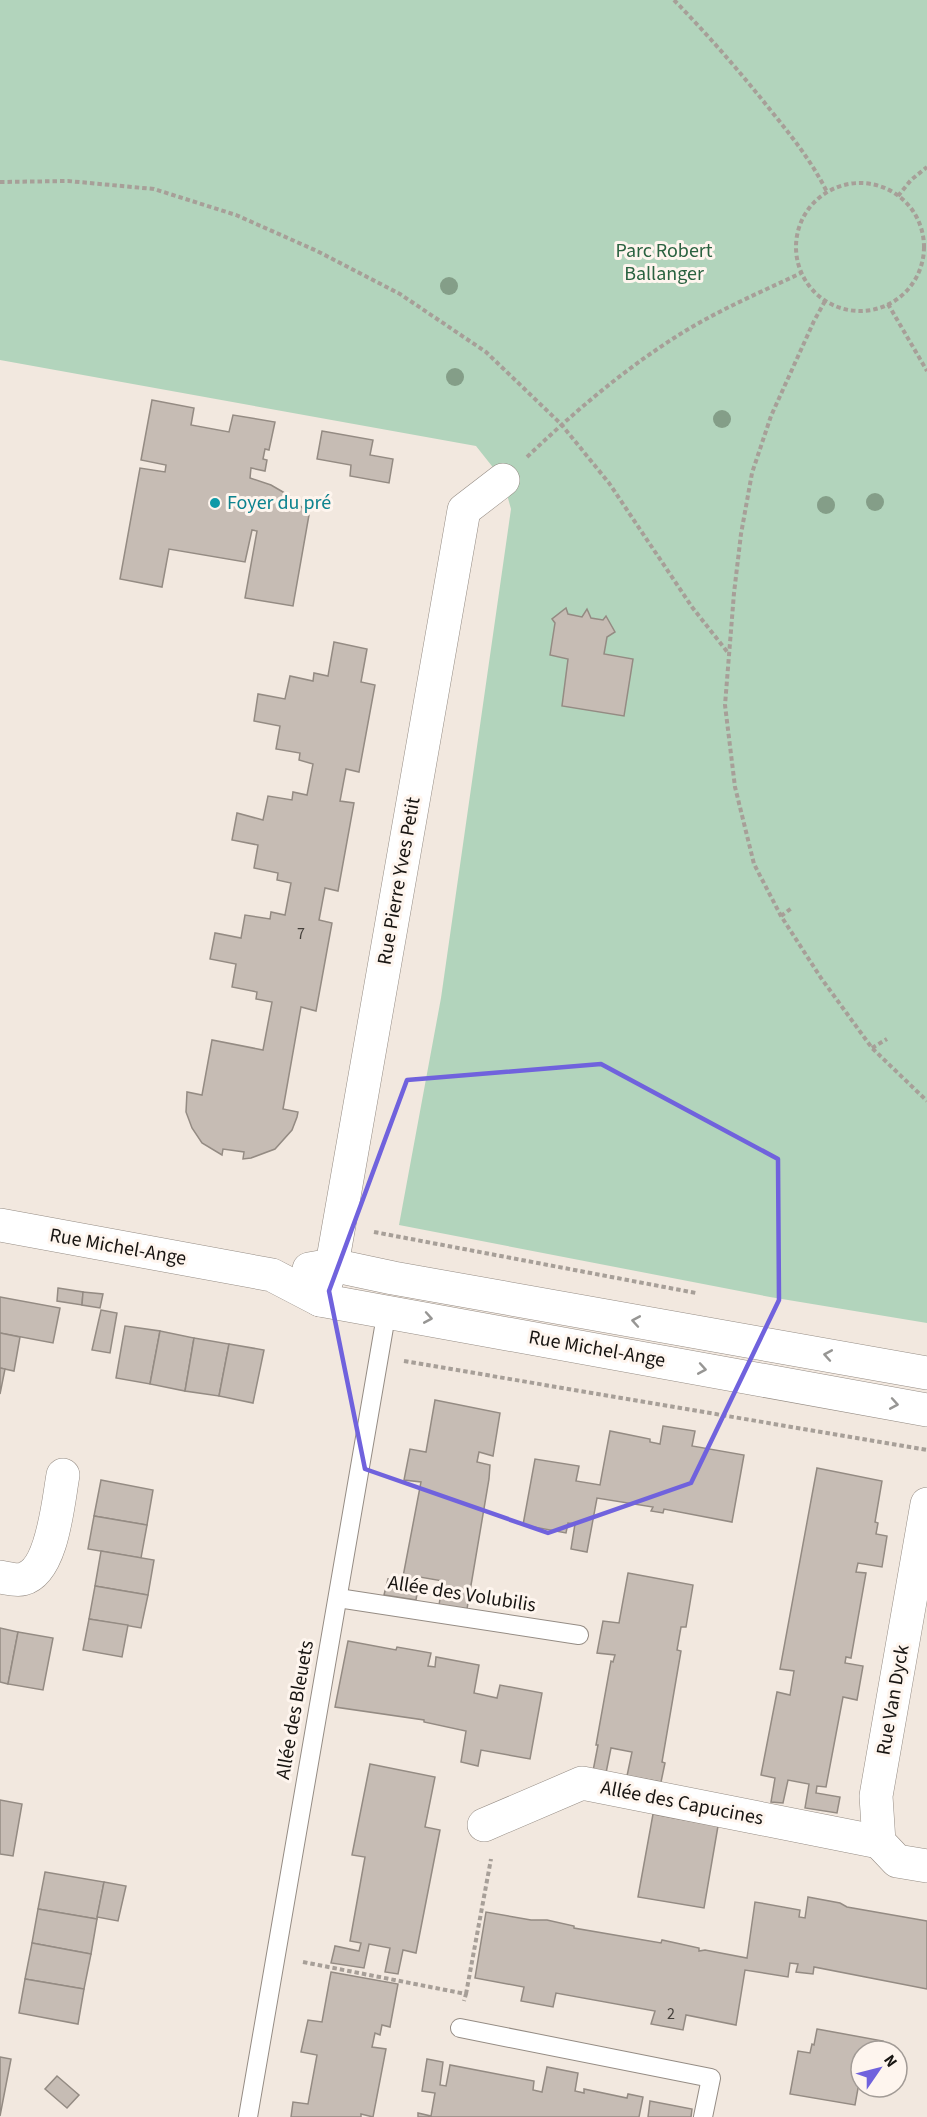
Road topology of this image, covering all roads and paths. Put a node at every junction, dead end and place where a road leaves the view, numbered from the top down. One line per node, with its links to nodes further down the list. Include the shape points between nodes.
1 (674, 0): 4 (path, via 749,82 814,166)
2 (927, 167): 5 (path)
3 (0, 182): 11 (path, via 68,181 154,189 246,220 400,294 486,351)
4 (827, 192): 5 (path, via 860,182); 7 (path, via 801,220 796,249)
5 (898, 196): 6 (path)
6 (925, 233): 9 (path, via 915,280)
7 (801, 273): 8 (path); 11 (path, via 676,337 628,369)
8 (825, 301): 9 (path, via 852,311); 13 (path, via 776,405 752,473 741,534)
9 (888, 304): 10 (path)
10 (927, 371)
11 (561, 424): 12 (path); 13 (path, via 609,483 693,608)
12 (503, 480): 20 (street, Rue Pierre Yves Petit, via 464,510)
13 (729, 654): 15 (path, via 725,705 735,787 753,864)
14 (793, 907): 15 (path)
15 (781, 916): 17 (path)
16 (887, 1039): 17 (path)
17 (872, 1048): 18 (path)
18 (927, 1101)
19 (0, 1225): 22 (street, Rue Michel-Ange)
20 (339, 1225): 21 (street, Rue Pierre Yves Petit); 23 (path)
21 (332, 1265): 22 (street, Rue Michel-Ange); 24 (street, Rue Pierre Yves Petit); 27 (street, Rue Michel-Ange, one-way to 21)
22 (272, 1275): 24 (street, Rue Michel-Ange)
23 (698, 1294)
24 (320, 1300): 25 (street, Rue Michel-Ange)
25 (387, 1311): 26 (lane, Allée des Bleuets); 28 (street, Rue Michel-Ange, one-way to 28)
26 (380, 1357): 29 (path); 33 (lane, Allée des Bleuets)
27 (927, 1373)
28 (927, 1410)
29 (927, 1450)
30 (63, 1476): 32 (street, via 43,1563 25,1579)
31 (927, 1504): 36 (street, Rue Van Dyck, via 876,1796)
32 (0, 1577)
33 (338, 1598): 34 (lane, Allée des Volubilis); 38 (lane, Allée des Bleuets)
34 (579, 1635)
35 (484, 1825): 36 (street, Allée des Capucines, via 582,1783); 39 (path, via 491,1862)
36 (879, 1842): 37 (street, via 897,1861)
37 (927, 1866)
38 (276, 1956): 39 (path); 41 (lane, Allée des Bleuets)
39 (466, 1994): 40 (path)
40 (460, 2028): 42 (lane, via 711,2078)
41 (248, 2117)
42 (703, 2117)

